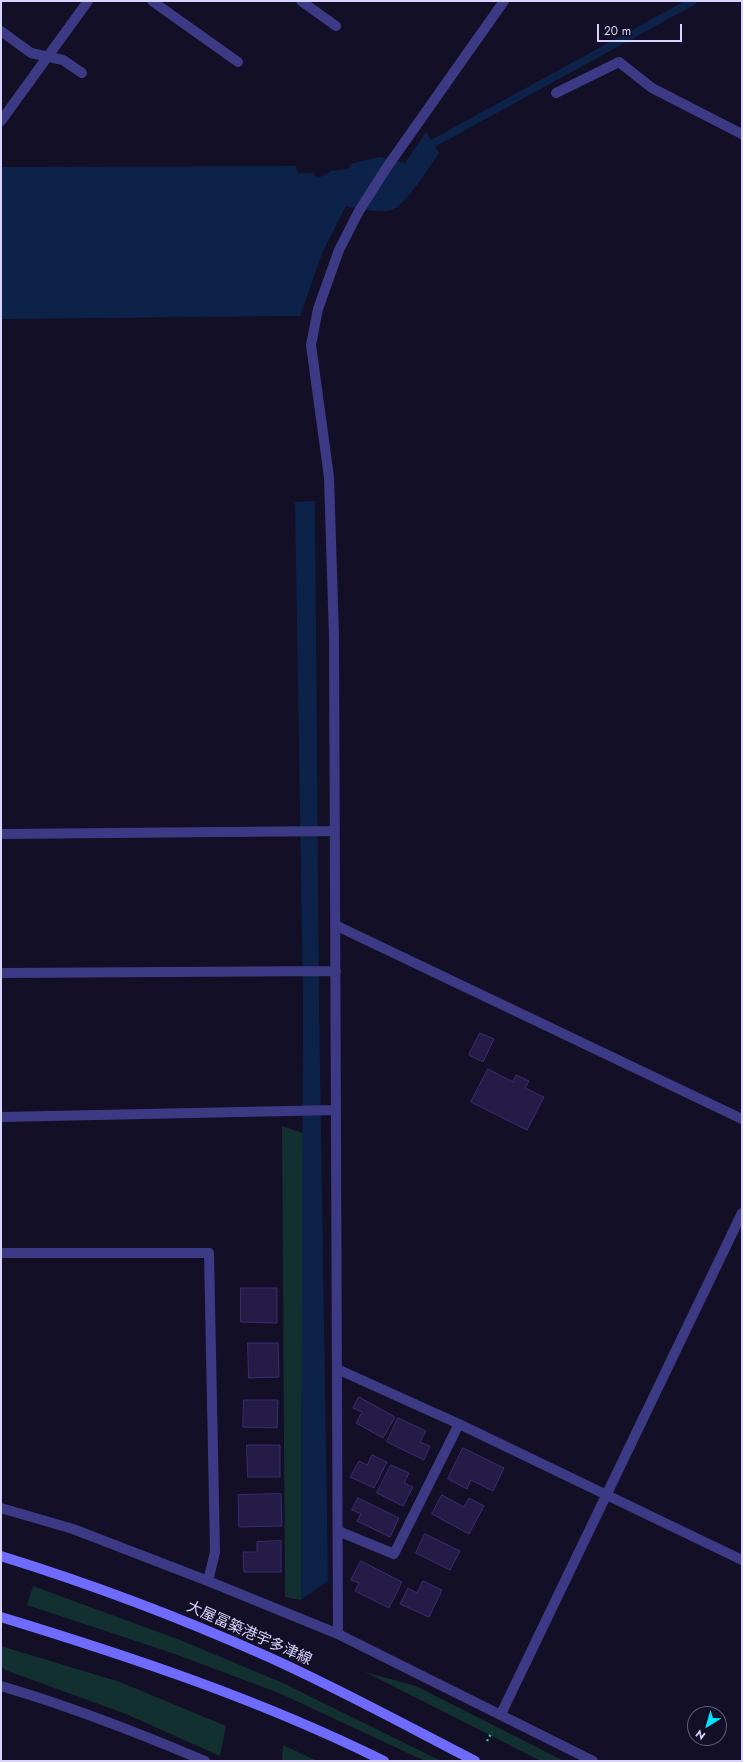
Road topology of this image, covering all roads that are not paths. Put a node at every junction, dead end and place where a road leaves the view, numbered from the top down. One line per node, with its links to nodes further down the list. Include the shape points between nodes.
1 (88, 1): 7 (street)
2 (152, 1): 8 (street)
3 (302, 1): 5 (street)
4 (504, 1): 13 (street, via 359,211 339,250 318,309 311,345 329,477 334,637)
5 (336, 26)
6 (1, 31): 7 (street, via 31,53)
7 (48, 56): 9 (street, via 63,60); 11 (street)
8 (238, 62)
9 (82, 73)
10 (556, 93): 12 (street, via 619,62 652,88)
11 (1, 121)
12 (742, 134)
13 (335, 831): 14 (street); 15 (street)
14 (1, 834)
15 (336, 925): 16 (street); 20 (street)
16 (336, 971): 17 (street); 18 (street)
17 (1, 973)
18 (336, 1110): 19 (street); 23 (street)
19 (1, 1117)
20 (742, 1119)
21 (742, 1213): 25 (street)
22 (1, 1253): 30 (street, via 209,1253 215,1552)
23 (337, 1369): 24 (street); 27 (street)
24 (459, 1424): 25 (street); 27 (street, via 394,1554)
25 (606, 1495): 29 (street); 34 (street)
26 (1, 1508): 30 (street, via 73,1529)
27 (338, 1531): 32 (street)
28 (4, 1557): 37 (main road, 大屋冨築港宇多津線, via 48,1570 158,1611 265,1656)
29 (742, 1560)
30 (208, 1581): 32 (street)
31 (1, 1617): 36 (main road, via 248,1700)
32 (338, 1634): 34 (street)
33 (1, 1686): 35 (street, via 26,1693)
34 (501, 1714): 38 (street)
35 (205, 1761)
36 (384, 1761)
37 (475, 1761)
38 (593, 1761)

